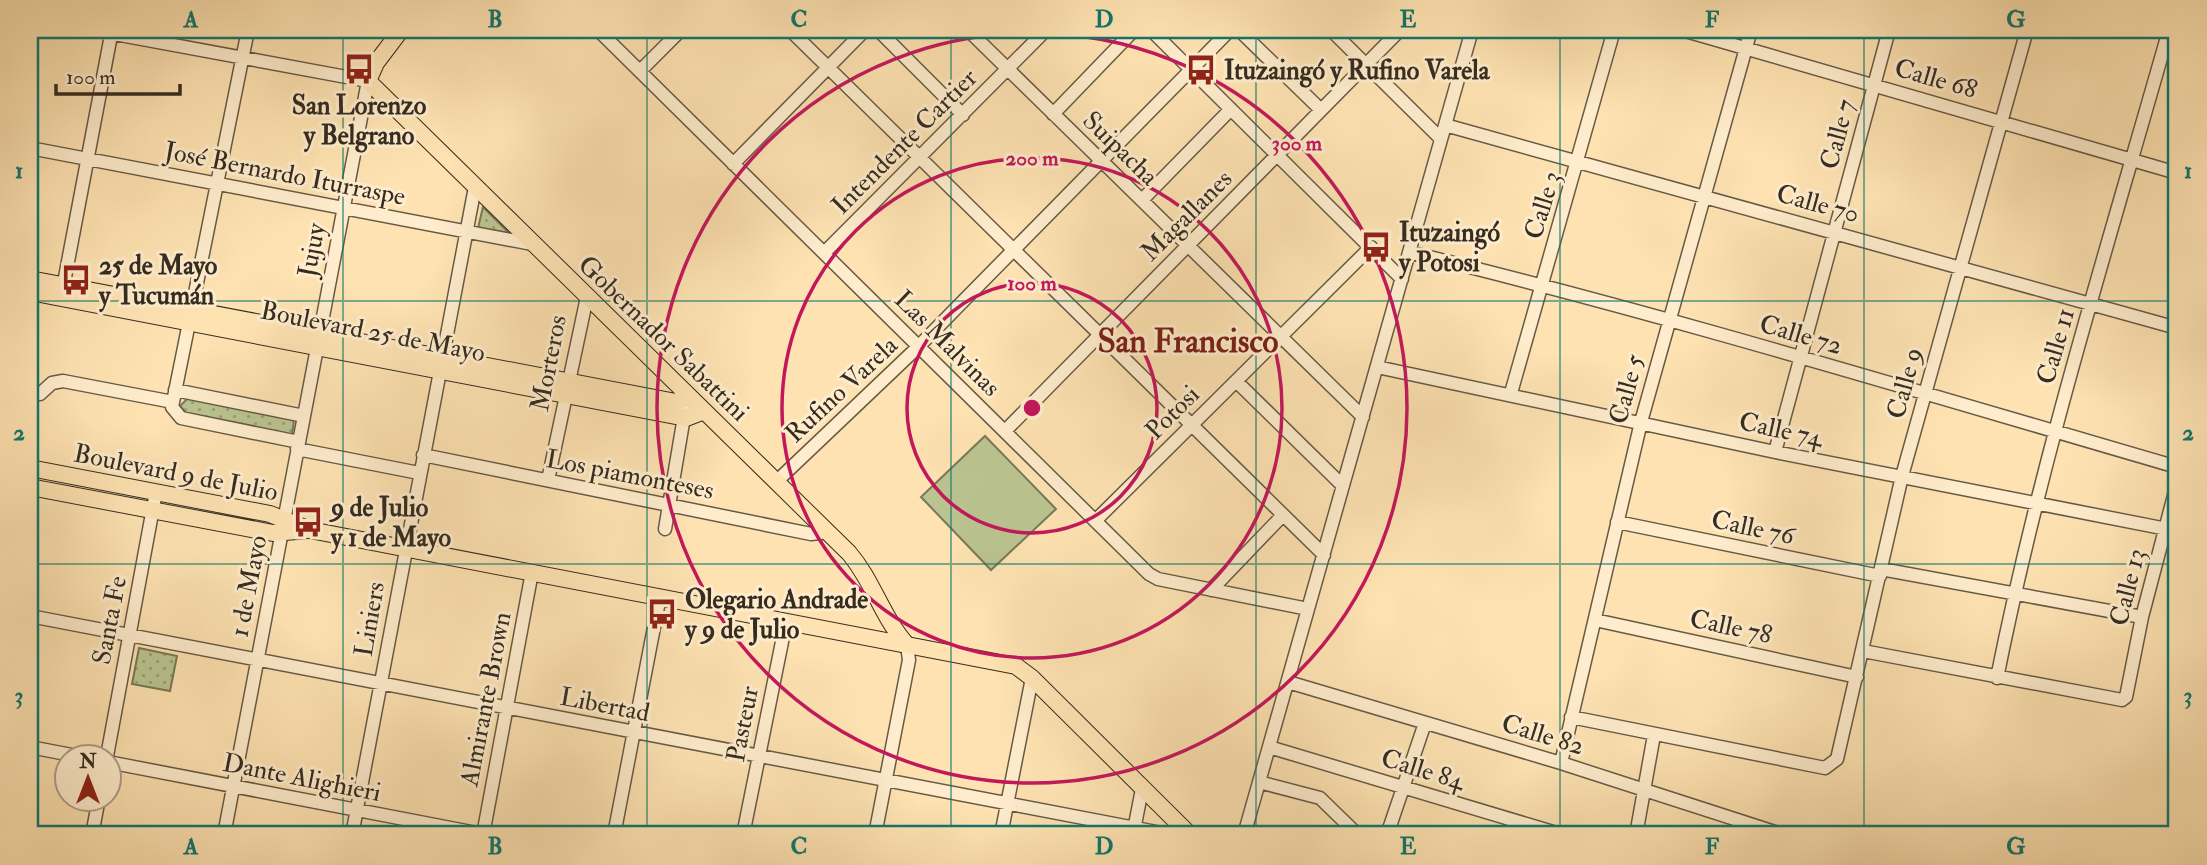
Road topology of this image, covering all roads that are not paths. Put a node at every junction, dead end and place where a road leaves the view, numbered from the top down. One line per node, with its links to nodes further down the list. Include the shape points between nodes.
1 (93, 30): 23 (street)
2 (248, 30): 26 (street)
3 (598, 30): 31 (street, Las Malvinas)
4 (681, 30): 31 (street)
5 (790, 30): 28 (street)
6 (865, 30): 28 (street)
7 (878, 30): 36 (street)
8 (968, 30): 29 (street, Suipacha)
9 (1046, 30): 29 (street, Intendente Cartier)
10 (1134, 30): 37 (street)
11 (1151, 30): 30 (street)
12 (1230, 30): 30 (street, Rufino Varela)
13 (1239, 30): 35 (street)
14 (1331, 30): 27 (street)
15 (1400, 30): 27 (street, Magallanes)
16 (1472, 30): 39 (street)
17 (1614, 30): 45 (street, Calle 3)
18 (1682, 30): 25 (street, Calle 68)
19 (1751, 30): 25 (street, Calle 5)
20 (1889, 30): 33 (street, Calle 7)
21 (2027, 30): 38 (street, Calle 9)
22 (2169, 30): 46 (street, Calle 11)
23 (112, 32): 26 (street); 44 (street)
24 (395, 32): 32 (main road)
25 (1746, 47): 33 (street, Calle 68); 52 (street, Calle 5)
26 (242, 58): 32 (street); 50 (street)
27 (1366, 64): 35 (street, Magallanes); 40 (street)
28 (828, 68): 43 (street); 48 (street)
29 (1008, 69): 36 (street, Intendente Cartier); 37 (street, Suipacha)
30 (1191, 69): 34 (street); 47 (street, Rufino Varela)
31 (640, 71): 48 (street, Las Malvinas)
32 (368, 81): 51 (main road, Gobernador Sabattini); 54 (street, Jujuy)
33 (1874, 84): 38 (street, Calle 68); 56 (street, Calle 7)
34 (1231, 109): 42 (street); 53 (street)
35 (1321, 110): 42 (street, Magallanes)
36 (963, 114): 43 (street, Intendente Cartier)
37 (1053, 114): 47 (street, Suipacha)
38 (2001, 121): 46 (street, Calle 68); 63 (street, Calle 9)
39 (1446, 125): 40 (street); 45 (street, Calle 70)
40 (1441, 139): 61 (street)
41 (30, 148): 44 (street, José Bernardo Iturraspe)
42 (1277, 155): 58 (street, Magallanes); 59 (street)
43 (920, 158): 60 (street); 62 (street, Intendente Cartier)
44 (88, 159): 50 (street, José Bernardo Iturraspe); 67 (street)
45 (1579, 160): 52 (street, Calle 70); 66 (street, Calle 3)
46 (2132, 160): 49 (street, Calle 68); 70 (street, Calle 11)
47 (1101, 161): 53 (street, Suipacha); 60 (street, Rufino Varela)
48 (733, 164): 62 (street, Las Malvinas)
49 (2177, 173)
50 (217, 184): 54 (street, José Bernardo Iturraspe); 71 (street)
51 (475, 187): 55 (street, Liniers); 57 (main road, Gobernador Sabattini)
52 (1705, 195): 56 (street, Calle 70); 72 (street, Calle 5)
53 (1142, 200): 58 (street, Suipacha)
54 (342, 207): 55 (street, José Bernardo Iturraspe); 76 (street, Jujuy)
55 (465, 231): 57 (street, José Bernardo Iturraspe); 79 (street, Liniers)
56 (1835, 231): 63 (street, Calle 70); 78 (street, Calle 7)
57 (532, 244): 69 (main road, Gobernador Sabattini)
58 (1188, 245): 74 (street, Magallanes); 75 (street, Suipacha)
59 (1370, 247): 65 (street); 75 (street, Potosi)
60 (1014, 250): 74 (street); 77 (street, Rufino Varela)
61 (1409, 252): 65 (street); 66 (street, Calle 72)
62 (824, 253): 77 (street, Las Malvinas)
63 (1961, 266): 70 (street, Calle 70); 85 (street, Calle 9)
64 (30, 279): 67 (main road, Boulevard 25 de Mayo)
65 (1402, 279): 80 (street)
66 (1541, 284): 72 (street, Calle 72); 83 (street, Calle 3)
67 (62, 291): 68 (main road, Boulevard 25 de Mayo); 71 (main road, Boulevard 25 de Mayo)
68 (30, 292)
69 (587, 297): 82 (street, Morteros); 87 (main road, Gobernador Sabattini)
70 (2091, 302): 73 (street, Calle 70); 95 (street, Calle 11)
71 (191, 315): 76 (main road, Boulevard 25 de Mayo); 86 (street)
72 (1668, 320): 78 (street, Calle 72); 92 (street, Calle 5)
73 (2177, 328)
74 (1100, 335): 93 (street); 94 (street, Magallanes)
75 (1281, 337): 81 (street, Potosi); 90 (street, Suipacha)
76 (317, 339): 79 (main road, Boulevard 25 de Mayo); 89 (street, 1 de Mayo)
77 (919, 346): 94 (street, Las Malvinas); 104 (street, Rufino Varela)
78 (1800, 356): 85 (street, Calle 72); 97 (street, Calle 7)
79 (440, 363): 82 (main road, Boulevard 25 de Mayo); 98 (street, Liniers)
80 (1377, 367): 83 (street, Calle 74); 90 (street)
81 (1236, 381): 93 (street, Potosi); 106 (street)
82 (567, 387): 87 (main road, Boulevard 25 de Mayo); 91 (main road, Boulevard 25 de Mayo); 103 (street, Morteros)
83 (1511, 393): 92 (street, Calle 74)
84 (30, 394): 86 (street, via 40,394 52,383 63,381)
85 (1924, 394): 95 (street, Calle 72); 102 (street, Calle 9)
86 (174, 396): 89 (street); 96 (street, via 173,411 181,418)
87 (685, 398): 88 (main road, Gobernador Sabattini); 91 (street)
88 (704, 411): 91 (main road); 104 (main road, Gobernador Sabattini)
89 (303, 416): 96 (street, 1 de Mayo)
90 (1363, 417): 106 (street)
91 (686, 418): 110 (street)
92 (1641, 422): 97 (street, Calle 74); 114 (street, Calle 5)
93 (1192, 425): 112 (street); 113 (street, Potosi)
94 (1004, 431): 113 (street, Las Malvinas)
95 (2054, 431): 99 (street, Calle 72); 109 (street, Calle 11)
96 (298, 445): 101 (street); 115 (street, 1 de Mayo)
97 (1774, 452): 102 (street, Calle 74)
98 (423, 455): 101 (street, Liniers); 103 (street, Los piamonteses)
99 (2177, 467)
100 (32, 468): 107 (street); 108 (main road, Boulevard 9 de Julio)
101 (419, 473): 119 (street, Liniers)
102 (1902, 476): 109 (street, Calle 74); 122 (street, Calle 9)
103 (548, 480): 110 (street, Los piamonteses)
104 (777, 481): 118 (main road, Gobernador Sabattini)
105 (2177, 484): 117 (street, Calle 13)
106 (1343, 486): 120 (street)
107 (30, 489): 111 (main road, Boulevard 9 de Julio)
108 (156, 492): 111 (street, Santa Fe); 115 (main road, Boulevard 9 de Julio)
109 (2035, 503): 117 (street, Calle 74); 124 (street, Calle 11)
110 (670, 504): 116 (street); 118 (street, Los piamonteses, via 811,534)
111 (153, 511): 115 (main road, Boulevard 9 de Julio); 131 (street, Santa Fe)
112 (1283, 515): 120 (street); 123 (street)
113 (1095, 521): 123 (street, Las Malvinas, via 1158,579)
114 (1617, 522): 122 (street, Calle 76); 129 (street, Calle 5)
115 (283, 526): 119 (main road, Boulevard 9 de Julio); 134 (street, 1 de Mayo)
116 (665, 529)
117 (2171, 530): 128 (street, Calle 13)
118 (829, 532): 132 (main road, Gobernador Sabattini, via 859,565 893,629)
119 (405, 548): 121 (main road, Boulevard 9 de Julio); 138 (street, Liniers)
120 (1324, 555): 126 (street)
121 (532, 572): 125 (main road, Boulevard 9 de Julio); 140 (street, Almirante Brown)
122 (1880, 572): 124 (street, Calle 76); 133 (street, Calle 9)
123 (1211, 590): 126 (street, Las Malvinas)
124 (2014, 593): 128 (street, Calle 76); 137 (street, Calle 11)
125 (660, 596): 130 (main road, Boulevard 9 de Julio); 143 (street)
126 (1308, 609): 139 (street)
127 (30, 617): 131 (street, Libertad)
128 (2142, 617): 137 (street, Calle 13, via 2122,700)
129 (1595, 620): 135 (street, Calle 78); 141 (street, Calle 5)
130 (786, 622): 132 (main road, Boulevard 9 de Julio); 149 (street, Pasteur)
131 (130, 636): 134 (street, Libertad); 145 (street, Santa Fe)
132 (907, 645): 136 (main road, Boulevard 9 de Julio, via 1016,666); 152 (street, via 909,660)
133 (1863, 651): 135 (street, Calle 9); 137 (street)
134 (257, 661): 138 (street, Libertad); 154 (street, 1 de Mayo)
135 (1857, 677): 144 (street, Calle 9, via 1840,753 1825,768)
136 (1032, 678): 156 (main road, Boulevard 9 de Julio); 158 (street)
137 (1997, 678)
138 (380, 682): 140 (street, Libertad); 159 (street, Liniers)
139 (1287, 682): 142 (street, Calle 82); 147 (street)
140 (507, 707): 143 (street, Libertad); 166 (street, Almirante Brown)
141 (1571, 717): 144 (street); 150 (street, Calle 5)
142 (1424, 723): 150 (street, Calle 82); 155 (street)
143 (634, 733): 149 (street, Libertad); 167 (street)
144 (1654, 735): 157 (street)
145 (110, 742)
146 (30, 747): 148 (street)
147 (1269, 747): 153 (street); 155 (street, Calle 84)
148 (52, 752)
149 (759, 755): 152 (street, Libertad); 168 (street, Pasteur)
150 (1561, 763): 157 (street, Calle 82)
151 (122, 765): 154 (street, Dante Alighieri)
152 (886, 779): 158 (street, Libertad); 169 (street)
153 (1259, 782): 173 (street); 174 (street, via 1320,798)
154 (233, 786): 159 (street, Dante Alighieri); 164 (street, 1 de Mayo)
155 (1403, 787): 161 (street, Calle 84); 175 (street)
156 (1142, 789): 162 (street); 172 (main road, Boulevard 9 de Julio)
157 (1645, 790): 177 (street); 178 (street, Calle 82)
158 (1007, 804): 162 (street, Libertad); 170 (street)
159 (356, 810): 165 (street, Liniers); 166 (street, Dante Alighieri)
160 (96, 812): 163 (street)
161 (1534, 831): 176 (street, Calle 84)
162 (1133, 832): 171 (street, Libertad)
163 (92, 835)
164 (224, 835)
165 (352, 835)
166 (484, 835)
167 (614, 835)
168 (743, 835)
169 (875, 835)
170 (1001, 835)
171 (1172, 835)
172 (1190, 835)
173 (1244, 835)
174 (1358, 835)
175 (1387, 835)
176 (1563, 835)
177 (1636, 835)
178 (1784, 835)

